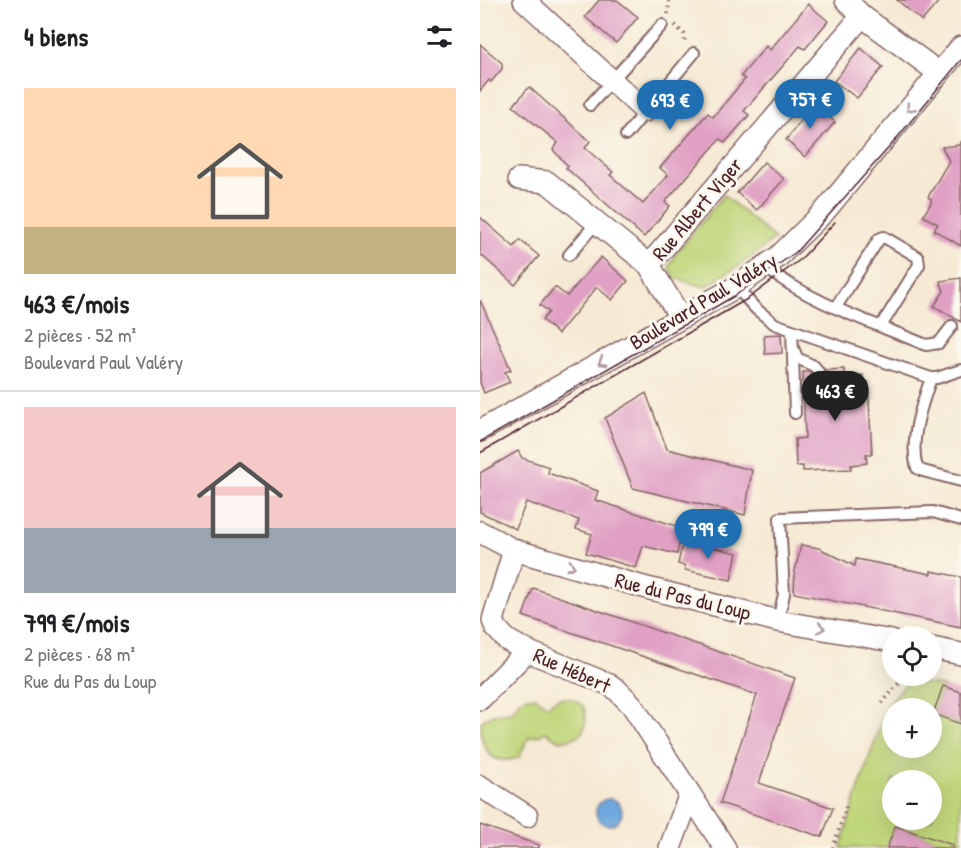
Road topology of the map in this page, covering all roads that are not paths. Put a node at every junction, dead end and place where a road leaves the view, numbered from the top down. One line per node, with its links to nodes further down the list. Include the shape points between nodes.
1 (524, 0): 8 (street)
2 (846, 0): 3 (street)
3 (862, 16): 7 (street); 15 (street, Rue Albert Viger)
4 (664, 22): 8 (lane)
5 (961, 47): 7 (street, Boulevard Paul Valéry)
6 (694, 53): 10 (lane)
7 (939, 73): 16 (street, Boulevard Paul Valéry, one-way to 16, via 824,212)
8 (611, 81): 9 (lane); 10 (street)
9 (590, 105)
10 (645, 111): 11 (lane)
11 (626, 135)
12 (519, 179): 13 (street, via 547,182)
13 (597, 222): 14 (lane); 15 (street)
14 (569, 255)
15 (649, 265): 19 (street, Rue Albert Viger)
16 (765, 267): 17 (street, Boulevard Paul Valéry); 18 (lane, via 786,283)
17 (736, 287): 19 (street, Boulevard Paul Valéry); 22 (lane, via 767,318)
18 (836, 307): 20 (lane); 20 (lane, via 884,237 918,257 919,265)
19 (680, 317): 28 (street, Boulevard Paul Valéry, one-way to 28)
20 (881, 326): 21 (lane, via 926,345 939,343)
21 (952, 326)
22 (792, 330): 23 (lane); 26 (lane)
23 (792, 347): 24 (lane, via 796,358); 27 (lane)
24 (818, 370)
25 (961, 370): 26 (lane)
26 (931, 378): 29 (lane, via 916,436 917,468)
27 (795, 413)
28 (480, 430)
29 (961, 481)
30 (961, 520): 33 (lane, via 933,512 780,518 784,594)
31 (480, 532): 32 (street, Rue du Pas du Loup)
32 (514, 550): 33 (street, Rue du Pas du Loup, one-way to 33); 36 (street, Rue Hébert, via 493,620 507,640)
33 (778, 621): 34 (street, Rue du Pas du Loup, one-way to 34)
34 (882, 639)
35 (942, 650): 37 (street)
36 (527, 651): 38 (street); 40 (street, Rue Hébert, via 616,689 632,705)
37 (961, 654)
38 (480, 699)
39 (480, 786): 41 (street)
40 (690, 794): 42 (street, Rue Hébert); 43 (street)
41 (526, 816)
42 (728, 847)
43 (670, 848)

